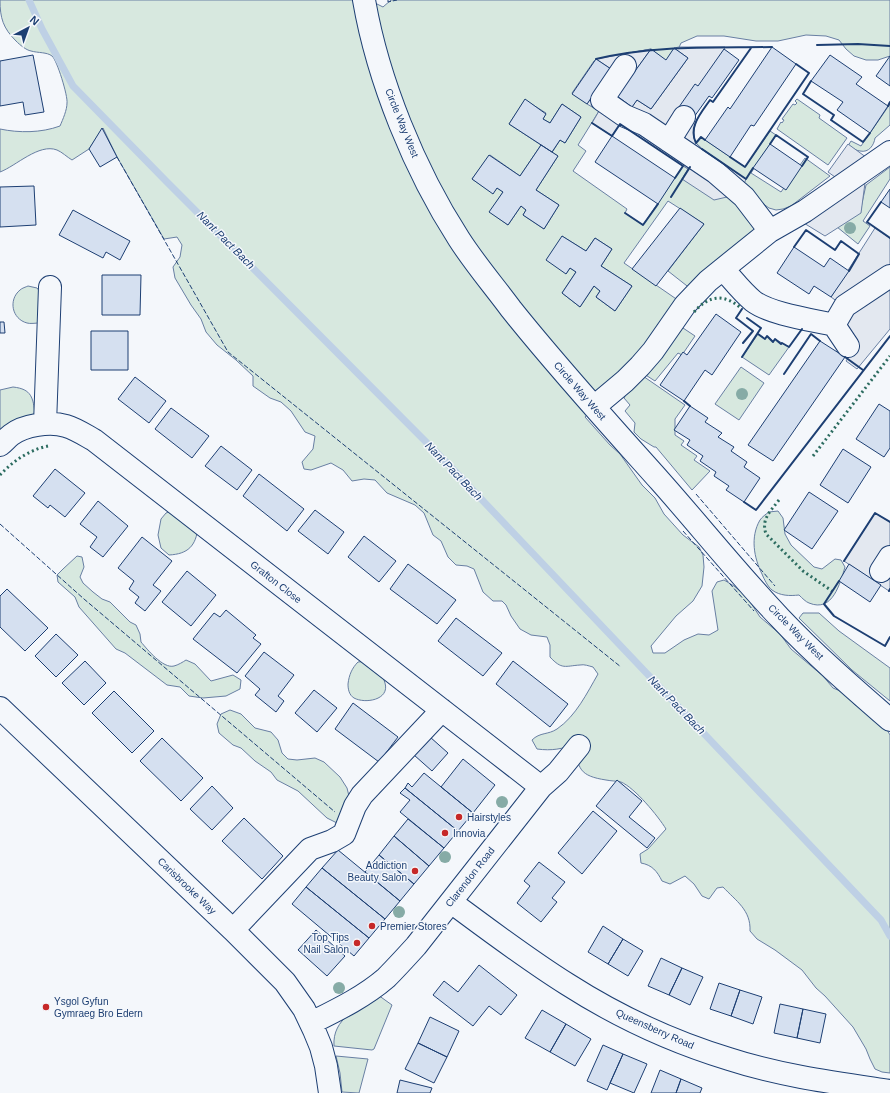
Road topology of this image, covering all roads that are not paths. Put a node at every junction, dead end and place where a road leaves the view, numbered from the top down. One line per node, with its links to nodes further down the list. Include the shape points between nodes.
1 (364, 0): 12 (street, Circle Way West, via 377,56 402,128 445,216 495,288)
2 (625, 66): 4 (street, via 602,100)
3 (684, 118): 4 (street)
4 (669, 141): 6 (street, via 732,186)
5 (890, 152): 6 (street, via 805,211)
6 (770, 231): 7 (street)
7 (723, 269): 10 (street, via 749,297 763,307); 12 (street, via 696,293 640,366)
8 (890, 276): 10 (street, via 845,306)
9 (50, 287): 13 (street)
10 (834, 325): 11 (street)
11 (848, 346)
12 (594, 407): 17 (street, Circle Way West, via 778,616 849,685)
13 (45, 424): 14 (street, Grafton Close, via 24,427 11,434); 16 (street, Grafton Close, via 64,425 94,440)
14 (0, 445)
15 (0, 708): 21 (street, Carisbrooke Way)
16 (442, 710): 19 (street, Grafton Close); 21 (street, via 362,795 344,834 310,849)
17 (890, 720)
18 (579, 746): 19 (street, Clarendon Road)
19 (542, 787): 20 (street, Clarendon Road)
20 (451, 902): 22 (street, Clarendon Road, via 416,946 385,979 355,1000); 23 (street, Queensberry Road, via 568,985 628,1018 684,1043 753,1066)
21 (232, 930): 22 (street, Carisbrooke Way, via 285,982)
22 (311, 1023): 24 (street, Carisbrooke Way, via 321,1047)
23 (888, 1091)
24 (330, 1093)

